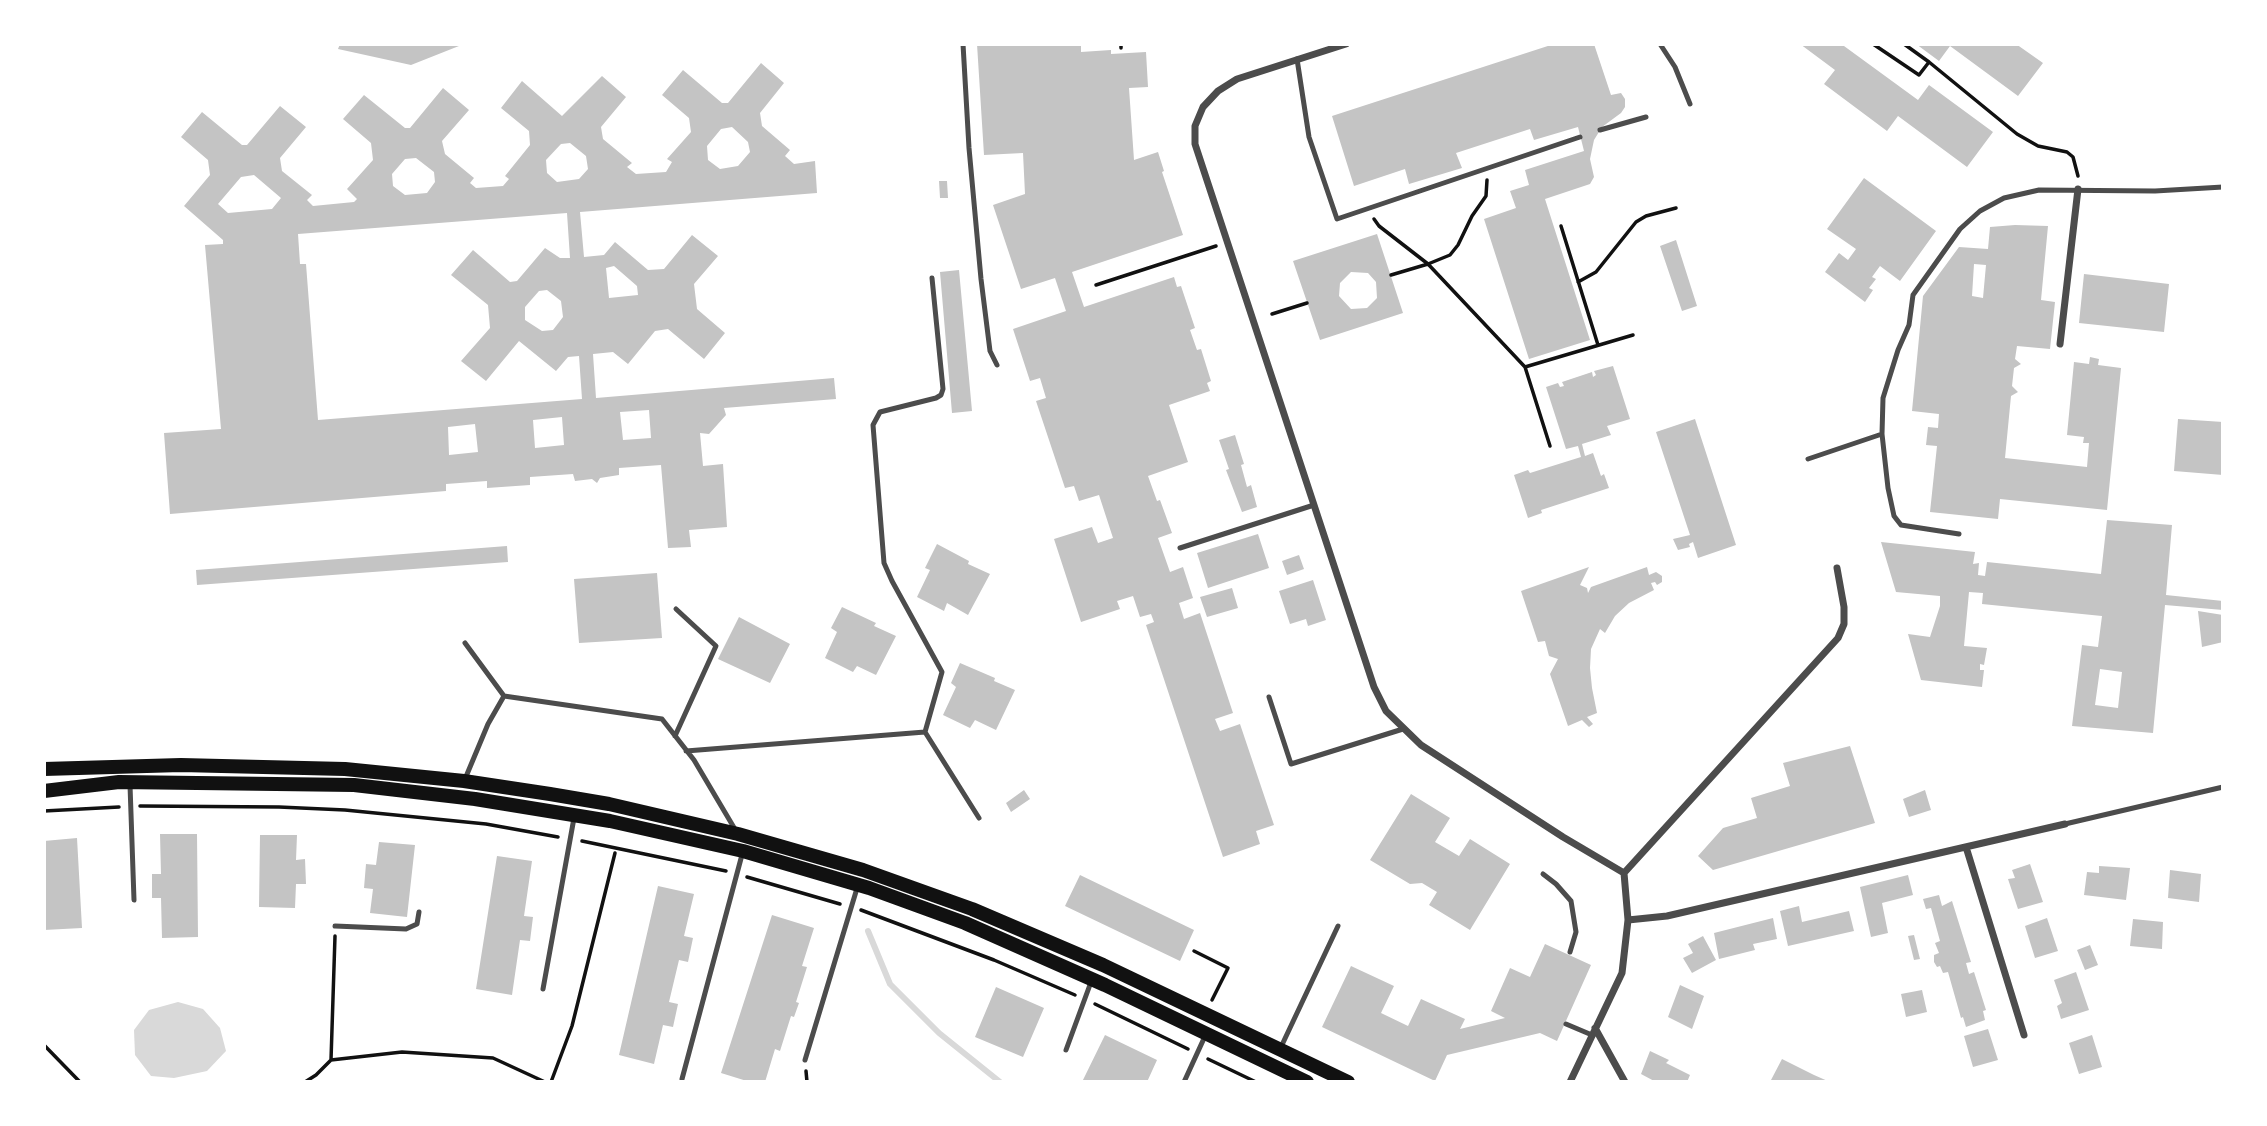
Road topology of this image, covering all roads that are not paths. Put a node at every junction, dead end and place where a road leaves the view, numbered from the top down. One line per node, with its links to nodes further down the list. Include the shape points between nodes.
1 (963, 44): 13 (lane, via 981,279 990,351)
2 (1346, 44): 4 (street)
3 (1660, 44): 5 (lane)
4 (1297, 59): 8 (lane, via 1309,137 1336,219); 16 (street, via 1237,79 1218,91 1203,107 1195,126 1195,144)
5 (1690, 104)
6 (1646, 117): 7 (lane)
7 (1600, 130)
8 (1580, 136)
9 (2223, 187): 10 (lane)
10 (2078, 190): 12 (street); 14 (lane, via 2039,190 2004,198 1960,229 1913,295 1909,325 1883,398)
11 (932, 278): 25 (lane, via 943,389 936,398 880,412 873,425 884,563 942,672)
12 (2060, 344)
13 (997, 365)
14 (1882, 434): 15 (lane); 17 (lane, via 1888,488 1900,524)
15 (1808, 459)
16 (1314, 505): 18 (lane); 24 (street, via 1374,687 1386,711)
17 (1959, 534)
18 (1180, 548)
19 (1836, 568): 39 (street, via 1844,624 1838,638)
20 (676, 610): 26 (lane, via 716,646)
21 (465, 643): 22 (lane)
22 (505, 696): 26 (lane, via 662,719); 29 (lane)
23 (1269, 697): 24 (lane, via 1291,764)
24 (1403, 729): 39 (street, via 1421,745)
25 (925, 732): 27 (lane); 34 (lane)
26 (675, 736): 27 (lane)
27 (686, 751): 36 (lane)
28 (44, 769): 29 (main road, via 181,765 345,769)
29 (464, 781): 36 (main road, via 609,804)
30 (130, 782): 32 (main road); 33 (main road, via 354,785); 42 (lane)
31 (2223, 787): 35 (lane)
32 (44, 791)
33 (574, 815): 38 (main road); 49 (lane)
34 (979, 818)
35 (2065, 824): 37 (street)
36 (738, 834): 55 (main road, via 863,870 972,909 1103,965)
37 (1966, 847): 44 (street, via 1667,916); 53 (street)
38 (744, 851): 41 (main road); 57 (lane)
39 (1624, 873): 44 (street)
40 (1543, 874): 47 (lane, via 1571,901 1576,932)
41 (858, 885): 48 (main road, via 965,923); 56 (lane)
42 (134, 900)
43 (419, 912): 45 (lane, via 417,924 406,929)
44 (1628, 920): 51 (street, via 1622,973)
45 (335, 926)
46 (1338, 926): 55 (lane)
47 (1570, 952)
48 (1092, 979): 52 (main road); 54 (lane)
49 (543, 989)
50 (1566, 1024): 51 (lane)
51 (1593, 1031): 61 (street); 62 (street)
52 (1206, 1034): 58 (lane); 59 (main road)
53 (2024, 1035)
54 (1066, 1049)
55 (1279, 1050): 60 (main road)
56 (805, 1060)
57 (682, 1079)
58 (1184, 1082)
59 (1307, 1082)
60 (1348, 1082)
61 (1570, 1082)
62 (1625, 1082)

